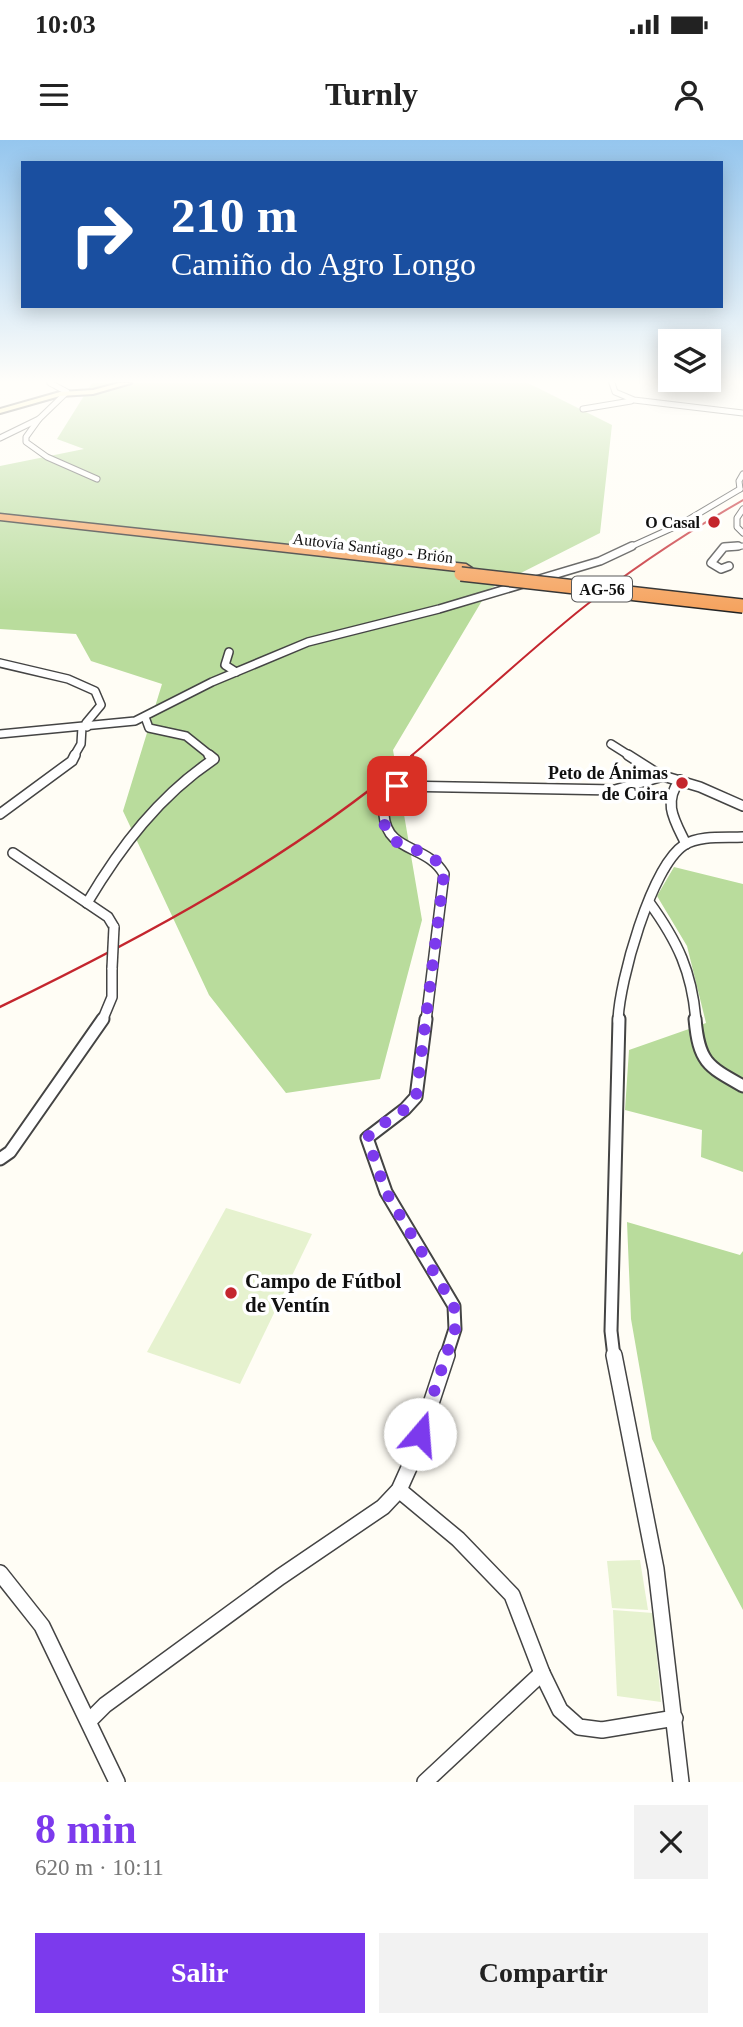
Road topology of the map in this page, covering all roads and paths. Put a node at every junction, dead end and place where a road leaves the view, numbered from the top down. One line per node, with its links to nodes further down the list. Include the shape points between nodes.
1 (53, 460): 3 (street)
2 (743, 474): 4 (street)
3 (97, 479)
4 (741, 489): 18 (street, via 681,524 600,561 308,642)
5 (743, 509): 9 (street, via 737,527)
6 (0, 510): 10 (highway)
7 (0, 519): 10 (highway, Autovía Santiago - Brión / AG-56)
8 (0, 528): 10 (highway)
9 (743, 533)
10 (230, 545): 13 (highway, Autovía Santiago - Brión / AG-56)
11 (743, 546): 12 (street, via 724,547 711,564 721,569)
12 (729, 566)
13 (464, 571): 14 (highway, Autovía Santiago - Brión / AG-56, bridge); 15 (highway, Autovía Santiago - Brión / AG-56, bridge)
14 (743, 601)
15 (743, 606)
16 (229, 652): 18 (street, via 225,665)
17 (0, 663): 20 (street, via 68,679 95,691 101,705)
18 (236, 672): 19 (street)
19 (145, 717): 20 (street); 31 (street, via 149,728 186,736 214,759 153,807)
20 (85, 727): 21 (street); 26 (street, via 72,761)
21 (0, 734)
22 (611, 744): 23 (street)
23 (661, 776): 24 (street); 34 (street, via 615,790 397,786 386,798 385,831 395,841 434,859 444,874 416,1097 408,1109 367,1138 386,1192 454,1306 455,1329 412,1461)
24 (680, 780): 25 (street); 28 (street, via 668,802)
25 (743, 806)
26 (0, 814)
27 (743, 837): 28 (street)
28 (686, 844): 30 (street, via 675,852)
29 (13, 853): 31 (street)
30 (649, 902): 32 (street, via 684,958 705,1062); 37 (street, via 631,948 619,999 611,1331 656,1569)
31 (87, 903): 33 (street, bridge, via 114,927 112,997 104,1018 10,1152)
32 (743, 1086)
33 (0, 1159)
34 (398, 1490): 36 (street, via 458,1539 512,1595); 38 (street, via 360,1525 280,1577)
35 (0, 1573): 38 (street, via 42,1626)
36 (541, 1673): 37 (street, via 560,1710 579,1727 601,1730); 40 (street)
37 (675, 1718): 41 (street)
38 (89, 1721): 39 (street)
39 (117, 1782)
40 (425, 1782)
41 (681, 1782)

